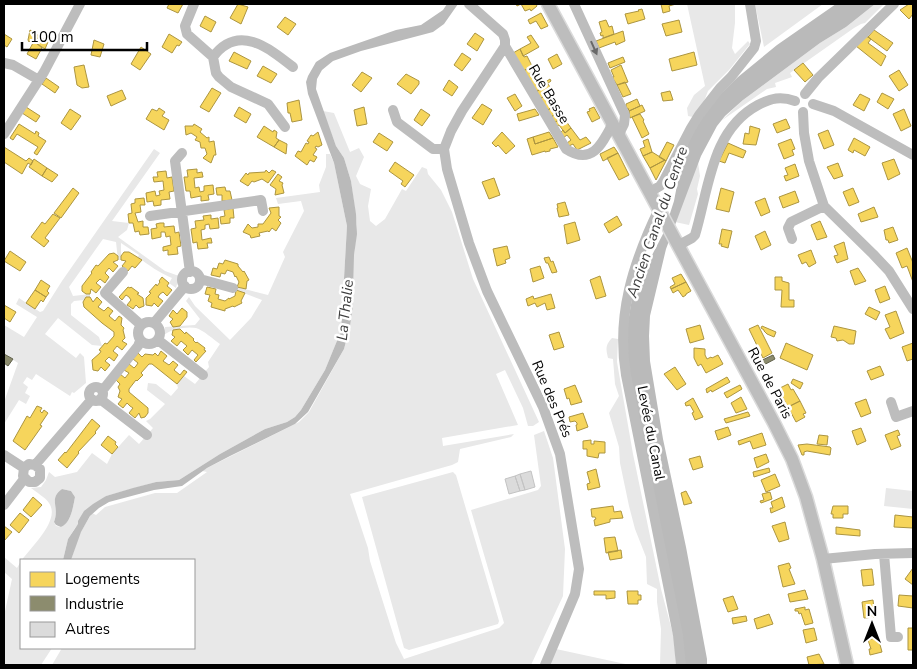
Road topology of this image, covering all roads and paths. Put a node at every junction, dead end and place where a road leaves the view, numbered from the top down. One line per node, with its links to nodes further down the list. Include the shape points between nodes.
1 (80, 4): 12 (street)
2 (194, 4): 9 (street, via 186,26 187,34)
3 (469, 4): 8 (street, Rue Basse, via 503,34)
4 (548, 4): 19 (main road, Rue de Paris)
5 (574, 4): 19 (street, one-way to 19, via 625,115 624,124)
6 (750, 4): 24 (street, via 756,42 754,48 699,115 663,182)
7 (894, 4): 13 (street, via 818,78)
8 (505, 46): 19 (street, Rue Basse, via 566,149 575,155 587,155 601,146); 21 (street, via 462,111)
9 (213, 57): 11 (street, via 220,48 232,42 249,40 272,50); 18 (street, via 219,77 231,87 268,104)
10 (4, 62): 12 (street)
11 (294, 67)
12 (39, 80): 20 (street)
13 (806, 94): 14 (street, via 800,94); 15 (street)
14 (794, 100): 17 (street); 31 (street, via 780,97 763,102 747,111 729,130 720,146 694,235)
15 (813, 104): 17 (street); 23 (street, via 834,111)
16 (393, 110): 21 (street, via 397,122 433,149)
17 (802, 112): 25 (street, via 809,161)
18 (285, 127)
19 (616, 129): 24 (main road, Rue de Paris)
20 (4, 134)
21 (444, 149): 56 (street, Rue des Prés, via 447,169 487,291 543,407 560,454 579,569 575,594)
22 (182, 153): 27 (street, via 175,161)
23 (913, 154)
24 (650, 192): 28 (main road, Rue de Paris)
25 (824, 206): 30 (street, via 791,222 788,228); 37 (street, via 878,260)
26 (263, 211): 27 (street, via 261,200)
27 (183, 212): 29 (street); 33 (street)
28 (661, 213): 31 (main road, Rue de Paris); 57 (street, Levée du Canal, via 645,240 631,281 622,346 678,635)
29 (150, 216)
30 (792, 239)
31 (678, 244): 54 (main road, Rue de Paris, via 792,459)
32 (123, 272): 39 (street, via 105,293)
33 (190, 272): 34 (street, via 195,272); 35 (street, via 183,278)
34 (200, 279): 35 (street, via 194,288); 36 (street)
35 (185, 286): 38 (street)
36 (233, 288)
37 (913, 309)
38 (154, 323): 39 (street); 40 (street, via 160,332)
39 (141, 325): 41 (street, via 138,332)
40 (158, 340): 41 (street, via 151,344); 42 (street)
41 (140, 341): 43 (street)
42 (203, 375)
43 (98, 396): 46 (street); 48 (street)
44 (891, 402): 45 (street, via 896,417)
45 (913, 411)
46 (147, 435)
47 (4, 455): 49 (street)
48 (35, 465): 49 (street, via 29,464); 50 (street, via 40,469 40,478 32,482)
49 (24, 468): 50 (street)
50 (24, 479): 51 (street)
51 (4, 505)
52 (884, 554): 53 (street); 54 (street); 55 (street, via 891,637)
53 (913, 554)
54 (823, 559): 58 (main road, Rue de Paris)
55 (898, 637)
56 (545, 665)
57 (681, 665)
58 (848, 665)

